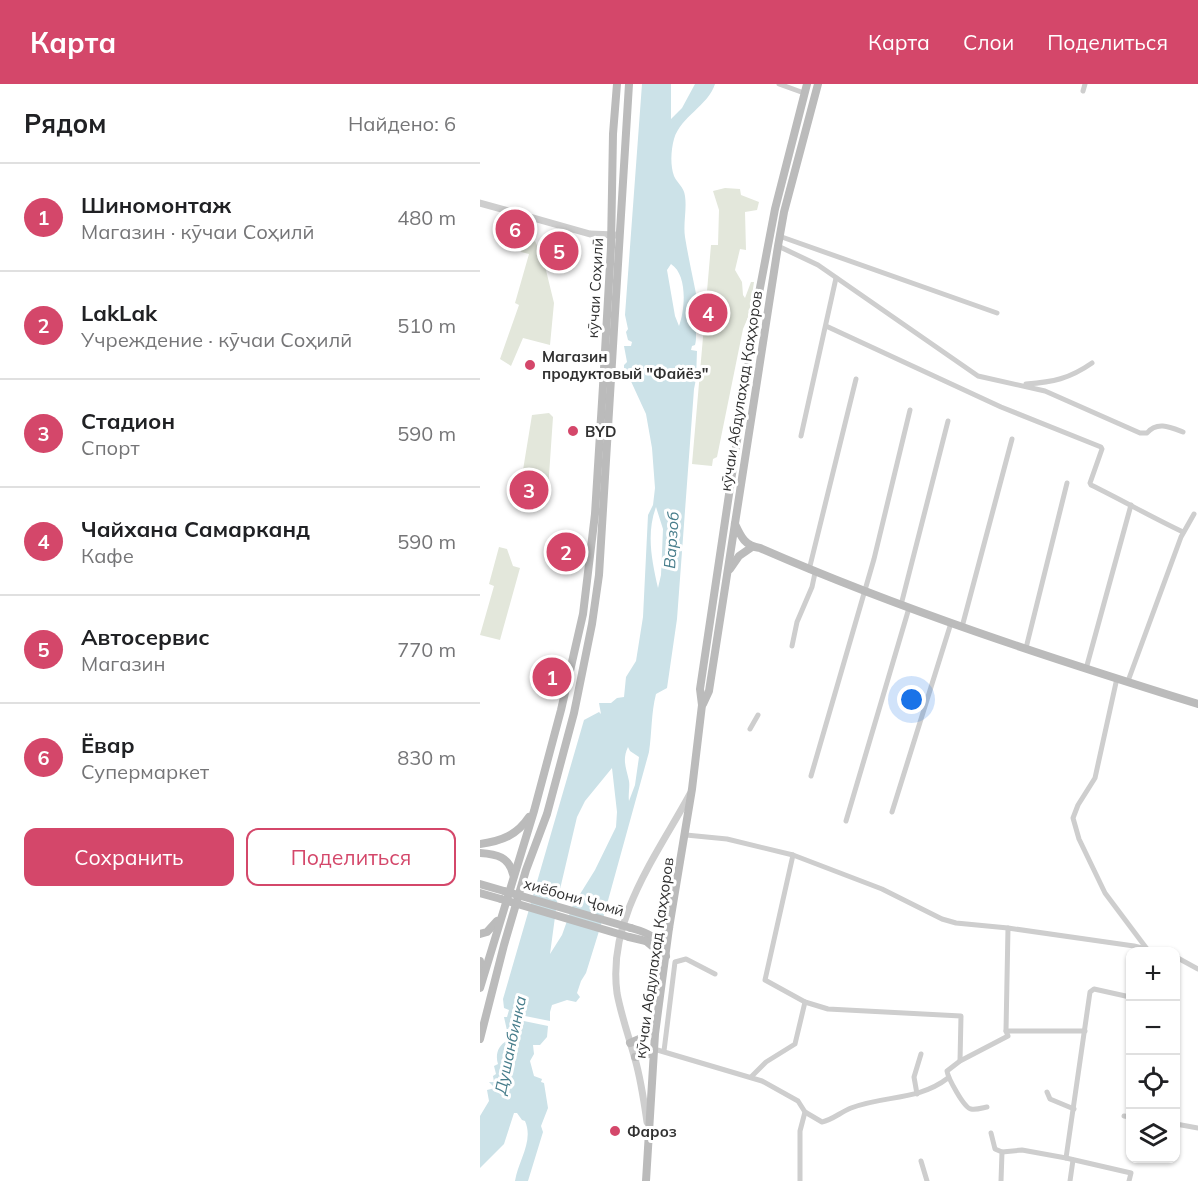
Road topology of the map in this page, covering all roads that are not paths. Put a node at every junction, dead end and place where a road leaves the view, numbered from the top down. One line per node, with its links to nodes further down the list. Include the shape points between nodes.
1 (617, 84): 9 (main road, кӯчаи Соҳилӣ)
2 (630, 84): 10 (main road)
3 (779, 84): 8 (street)
4 (807, 84): 8 (main road, кӯчаи Абдулаҳад Қаҳҳоров)
5 (818, 84): 14 (main road, кӯчаи Абдулаҳад Қаҳҳоров)
6 (1085, 84): 7 (street)
7 (1083, 91)
8 (804, 93): 46 (main road, кӯчаи Абдулаҳад Қаҳҳоров, via 759,293 700,689)
9 (613, 134): 10 (main road); 13 (main road, кӯчаи Соҳилӣ)
10 (626, 134): 12 (main road)
11 (480, 203): 13 (street, via 590,234)
12 (620, 234): 13 (street); 48 (main road, via 599,575)
13 (611, 235): 47 (main road, кӯчаи Соҳилӣ, via 591,560 584,614)
14 (779, 236): 15 (main road, кӯчаи Абдулаҳад Қаҳҳоров); 17 (street)
15 (777, 246): 16 (street); 30 (main road, кӯчаи Абдулаҳад Қаҳҳоров)
16 (836, 278): 18 (street); 21 (street, via 978,376)
17 (997, 313)
18 (826, 326): 25 (street); 28 (street, via 1001,407 1101,447 1090,484)
19 (1092, 363): 21 (street, via 1073,376)
20 (856, 380): 34 (street)
21 (1018, 385): 24 (street, via 1045,391 1140,433 1162,426)
22 (910, 410): 35 (street)
23 (948, 421): 36 (street)
24 (1184, 432)
25 (801, 436)
26 (1012, 439): 39 (street)
27 (1067, 483): 41 (street)
28 (1131, 505): 31 (street); 42 (street)
29 (1194, 514): 31 (street)
30 (735, 524): 32 (main road); 33 (main road, кӯчаи Абдулаҳад Қаҳҳоров)
31 (1183, 532): 44 (street)
32 (752, 547): 33 (main road); 34 (main road)
33 (729, 570): 46 (main road, кӯчаи Абдулаҳад Қаҳҳоров, via 709,691)
34 (812, 571): 35 (main road); 40 (street, via 812,587)
35 (864, 591): 36 (main road); 51 (street)
36 (900, 605): 37 (main road)
37 (909, 608): 38 (main road); 55 (street)
38 (951, 623): 39 (main road); 54 (street)
39 (962, 627): 41 (main road)
40 (792, 646)
41 (1026, 648): 42 (main road)
42 (1086, 669): 43 (main road)
43 (1117, 678): 44 (main road); 72 (street, via 1095,778 1072,818 1105,893)
44 (1128, 681): 45 (main road)
45 (1198, 704)
46 (702, 705): 52 (main road, кӯчаи Абдулаҳад Қаҳҳоров)
47 (561, 710): 48 (main road, via 568,708); 53 (main road, кӯчаи Соҳилӣ)
48 (574, 713): 85 (main road)
49 (758, 715): 50 (street)
50 (750, 729)
51 (811, 776)
52 (693, 789): 56 (main road, кӯчаи Абдулаҳад Қаҳҳоров); 86 (street, кӯчаи Абдулаҳад Қаҳҳоров, via 640,884 620,937 615,972)
53 (534, 811): 57 (main road, via 522,828 507,838); 60 (main road, кӯчаи Соҳилӣ)
54 (892, 812)
55 (846, 821)
56 (686, 835): 59 (street, via 727,839); 64 (main road, кӯчаи Абдулаҳад Қаҳҳоров)
57 (480, 844)
58 (480, 853): 60 (main road, via 504,858 511,865)
59 (793, 855): 67 (street, via 882,889 942,919); 81 (street, via 764,978)
60 (513, 876): 65 (main road, кӯчаи Соҳилӣ)
61 (480, 884): 63 (main road, хиёбони Ҷомӣ)
62 (480, 893): 63 (main road, хиёбони Ҷомӣ)
63 (503, 895): 69 (main road, хиёбони Ҷомӣ, bridge)
64 (672, 909): 66 (main road, кӯчаи Абдулаҳад Қаҳҳоров); 69 (main road, via 668,923)
65 (501, 915): 68 (main road, via 494,927); 79 (main road, кӯчаи Соҳилӣ)
66 (669, 928): 70 (main road); 73 (main road, кӯчаи Абдулаҳад Қаҳҳоров)
67 (1008, 928): 71 (street); 83 (street)
68 (480, 934)
69 (648, 937): 70 (main road, хиёбони Ҷомӣ); 78 (main road, via 659,952)
70 (658, 940): 73 (main road, хиёбони Ҷомӣ)
71 (1134, 947)
72 (1146, 947)
73 (667, 957): 78 (main road, кӯчаи Абдулаҳад Қаҳҳоров)
74 (1180, 959): 76 (street)
75 (480, 961): 79 (main road)
76 (1198, 969)
77 (715, 974): 88 (street, via 686,959 675,962)
78 (663, 978): 82 (main road, кӯчаи Абдулаҳад Қаҳҳоров)
79 (481, 986)
80 (1126, 996): 84 (street, via 1091,990)
81 (805, 1002): 91 (street, via 828,1009 961,1016); 92 (street, via 795,1044)
82 (657, 1023): 86 (main road, via 644,1037); 87 (main road, кӯчаи Абдулаҳад Қаҳҳоров)
83 (1006, 1031): 84 (street); 91 (street, via 1008,1036 1003,1040)
84 (1085, 1031): 97 (street)
85 (480, 1039)
86 (630, 1043): 90 (street, кӯчаи Абдулаҳад Қаҳҳоров)
87 (654, 1051): 88 (street); 90 (main road); 101 (main road, кӯчаи Абдулаҳад Қаҳҳоров)
88 (664, 1051): 92 (street)
89 (921, 1054): 95 (street, via 914,1077)
90 (634, 1057): 101 (street, кӯчаи Абдулаҳад Қаҳҳоров)
91 (960, 1061): 93 (street, via 948,1069)
92 (751, 1077): 98 (street, via 798,1101)
93 (948, 1078): 95 (street); 96 (street, via 968,1109)
94 (1047, 1092): 97 (street, via 1050,1099)
95 (917, 1094): 98 (street, via 851,1108 825,1122)
96 (987, 1107)
97 (1074, 1109): 104 (street)
98 (805, 1112): 108 (street, via 800,1131)
99 (1180, 1125): 100 (street)
100 (1198, 1128)
101 (649, 1129): 107 (main road)
102 (991, 1133): 103 (street, via 995,1149)
103 (1002, 1152): 104 (street, via 1022,1150); 110 (street)
104 (1066, 1158): 105 (street)
105 (1074, 1160): 111 (street); 112 (street, via 1131,1173)
106 (921, 1161): 109 (street)
107 (646, 1181)
108 (800, 1181)
109 (927, 1181)
110 (1001, 1181)
111 (1070, 1181)
112 (1129, 1181)

